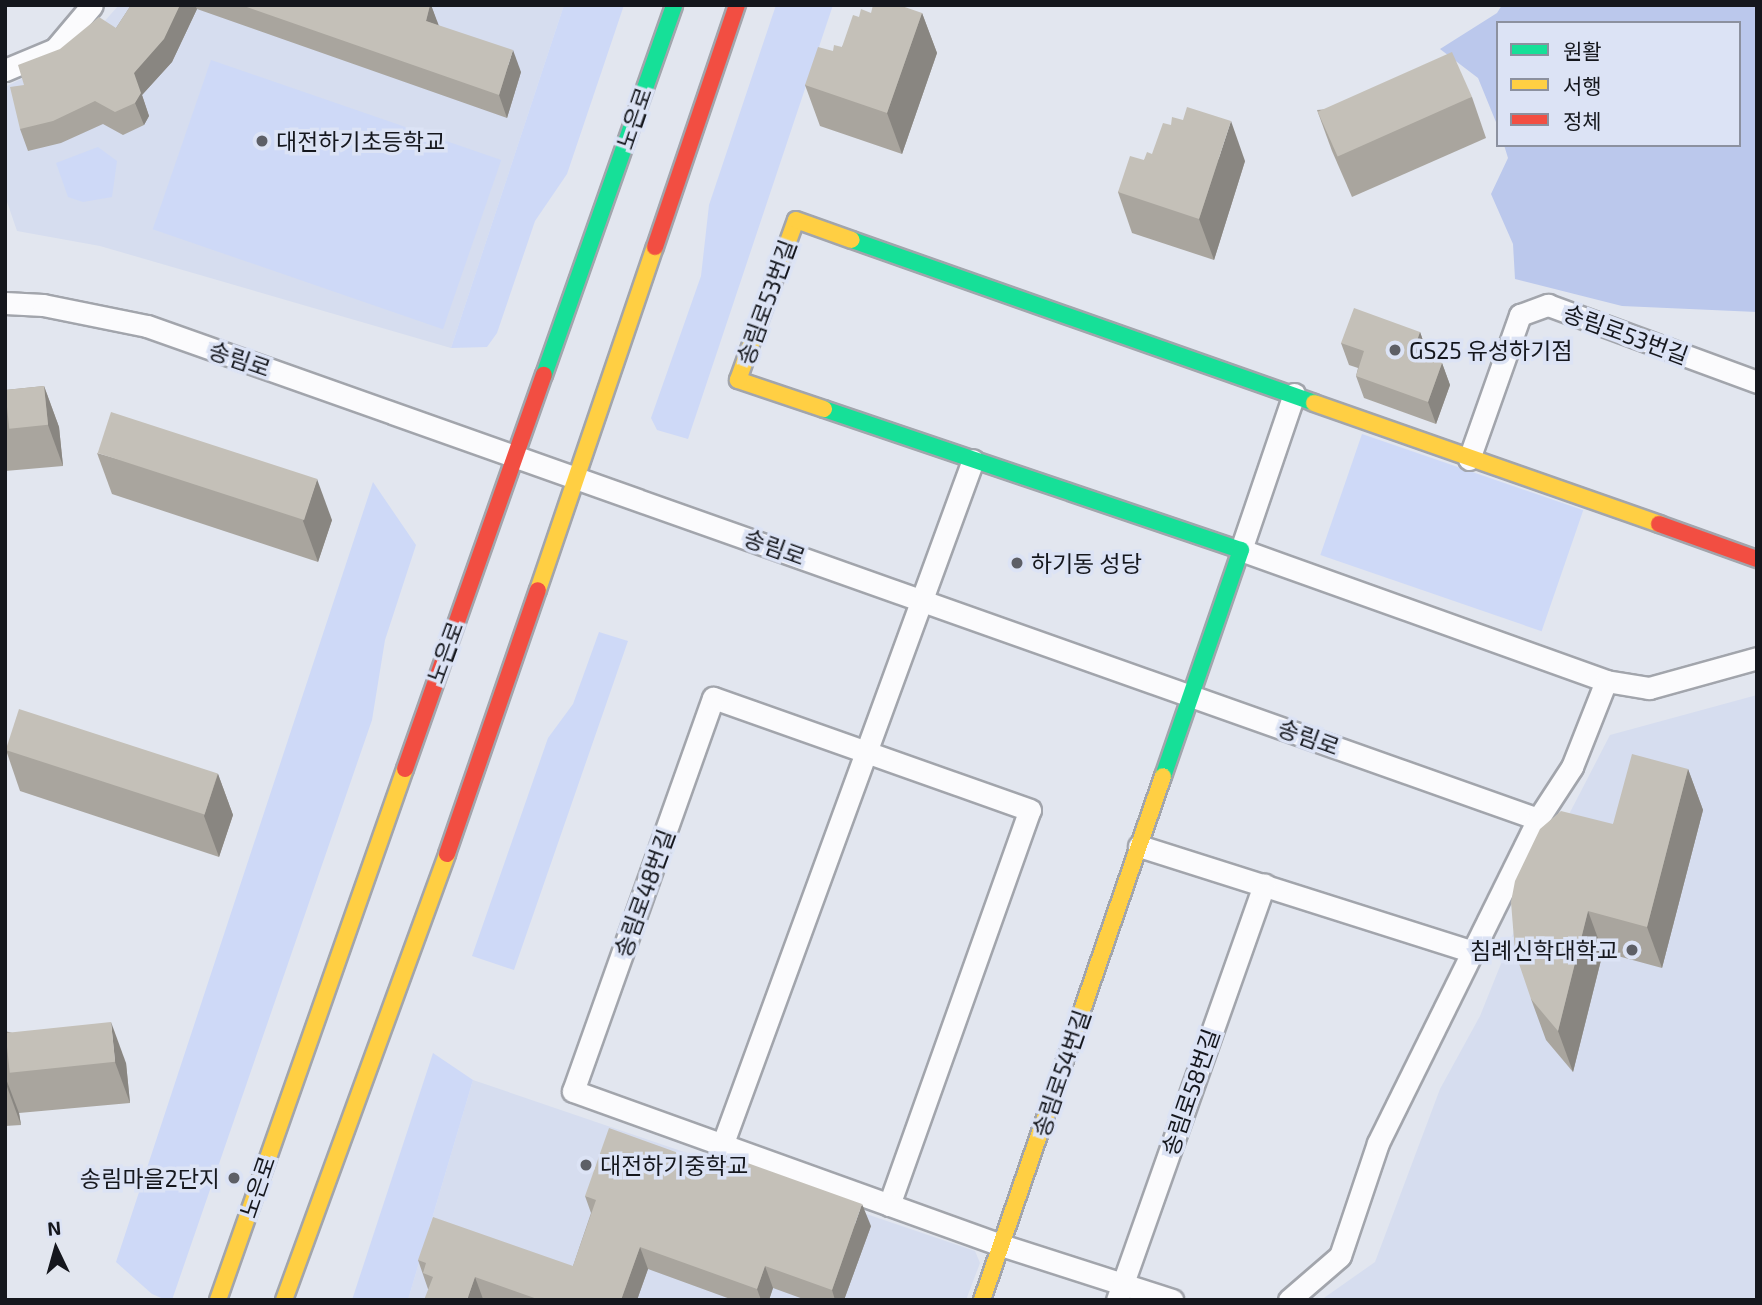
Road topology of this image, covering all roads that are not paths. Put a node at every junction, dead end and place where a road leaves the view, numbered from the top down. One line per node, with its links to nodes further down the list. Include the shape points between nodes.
1 (92, 5): 4 (street, via 55,49)
2 (674, 5): 8 (street, 노은로)
3 (737, 5): 11 (street)
4 (5, 69)
5 (5, 303): 8 (street, 송림로, via 43,305 147,326)
6 (1757, 382): 9 (street, 송림로53번길, via 1548,305 1520,315)
7 (1294, 394): 9 (street, 송림로53번길); 10 (street, 송림로53번길, via 796,220 738,380); 12 (street)
8 (516, 454): 11 (street, 송림로); 27 (street, 노은로)
9 (1469, 459): 13 (street, 송림로53번길)
10 (973, 460): 12 (street, 송림로53번길); 14 (street)
11 (578, 476): 14 (street, 송림로); 28 (street)
12 (1241, 550): 16 (street, 송림로53번길); 17 (street)
13 (1757, 559)
14 (922, 599): 17 (street, 송림로); 18 (street)
15 (1757, 658): 16 (street, 송림로53번길, via 1649,688)
16 (1605, 681): 19 (street, via 1572,767)
17 (1192, 695): 19 (street, 송림로); 20 (street, 송림로54번길)
18 (866, 752): 23 (street); 23 (street, 송림로48번길, via 713,698 573,1091); 24 (street, 송림로48번길, via 1030,810)
19 (1538, 819): 22 (street)
20 (1139, 846): 21 (street); 25 (street, 송림로54번길)
21 (1264, 884): 22 (street); 26 (street, 송림로58번길)
22 (1474, 952): 31 (street, via 1378,1143 1340,1256)
23 (723, 1143): 24 (street, 송림로48번길)
24 (889, 1205): 25 (street, 송림로48번길)
25 (1001, 1245): 26 (street, 송림로48번길); 29 (street, 송림로54번길)
26 (1120, 1292): 30 (street, 송림로48번길)
27 (218, 1300)
28 (284, 1300)
29 (982, 1300)
30 (1172, 1300)
31 (1289, 1300)

